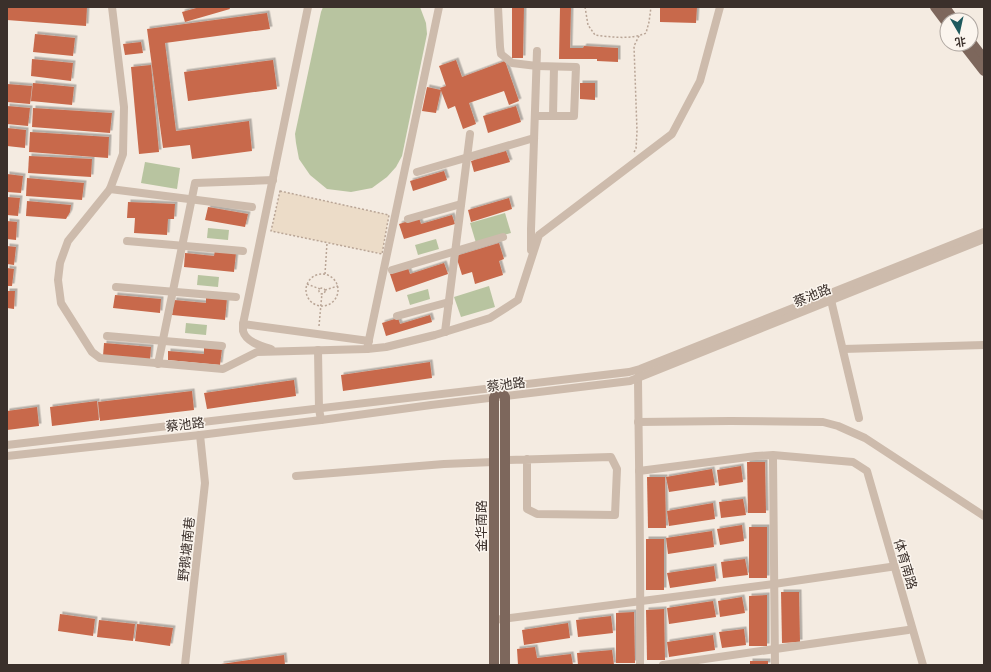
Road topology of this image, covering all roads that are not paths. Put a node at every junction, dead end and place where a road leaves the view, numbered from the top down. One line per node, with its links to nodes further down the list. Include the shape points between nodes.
1 (112, 7): 18 (street, via 124,107 123,154)
2 (308, 7): 17 (street)
3 (438, 7): 42 (street)
4 (498, 7): 8 (street, via 502,54 512,63)
5 (720, 7): 30 (street, via 700,81 672,134 539,235)
6 (537, 51): 8 (street)
7 (969, 52): 10 (main road)
8 (537, 66): 9 (street); 11 (street)
9 (554, 67): 12 (street); 12 (street, via 576,67 574,116)
10 (984, 71)
11 (535, 116): 12 (street); 14 (street)
12 (553, 116)
13 (470, 134): 15 (street)
14 (534, 138): 15 (street); 30 (street)
15 (467, 157): 16 (street); 20 (street)
16 (416, 172)
17 (273, 180): 19 (street, via 195,183); 38 (street)
18 (110, 189): 19 (street); 48 (street, via 68,241 60,263 58,280 62,303 92,352 100,358)
19 (192, 199): 21 (street); 27 (street)
20 (461, 204): 22 (street); 29 (street)
21 (252, 207)
22 (408, 219)
23 (984, 232): 35 (street, 蔡池路)
24 (503, 237): 29 (street)
25 (984, 239): 35 (street, 蔡池路)
26 (127, 241): 27 (street)
27 (182, 245): 28 (street); 33 (street)
28 (243, 250)
29 (455, 252): 31 (street); 36 (street)
30 (531, 258): 39 (street, via 518,300 490,318)
31 (392, 270)
32 (116, 287): 33 (street)
33 (173, 292): 34 (street); 41 (street)
34 (236, 297)
35 (830, 297): 45 (street); 49 (street, 蔡池路); 50 (street, 蔡池路)
36 (449, 302): 37 (street); 39 (street)
37 (397, 316)
38 (243, 324): 42 (street, via 318,334); 47 (street, via 243,331 248,339)
39 (444, 332): 42 (street, via 386,347)
40 (107, 336): 41 (street)
41 (162, 341): 44 (street); 48 (street)
42 (368, 345): 46 (street)
43 (984, 345): 45 (street)
44 (222, 346)
45 (843, 349): 55 (street)
46 (318, 350): 47 (street); 54 (street)
47 (277, 351): 48 (street, via 257,352 223,369)
48 (158, 364)
49 (640, 369): 50 (street); 51 (street, 蔡池路)
50 (638, 378): 52 (street, 蔡池路); 57 (street)
51 (499, 388): 52 (main road); 53 (main road, 金华南路); 54 (street, 蔡池路)
52 (505, 396): 53 (street, 蔡池路); 63 (main road, 金华南路)
53 (494, 398): 56 (street, 蔡池路); 64 (main road, 金华南路)
54 (320, 409): 56 (street); 59 (street, 蔡池路)
55 (859, 418)
56 (321, 420): 58 (street, 蔡池路)
57 (638, 422): 66 (street); 68 (street, via 823,422 838,426 865,438)
58 (200, 435): 60 (street, 蔡池路); 76 (street, 野鹅塘南巷, via 205,483)
59 (7, 445)
60 (7, 456)
61 (773, 458): 65 (street, via 852,465); 66 (street); 70 (street)
62 (527, 459): 62 (street, via 611,457 617,469 615,515 537,514 527,509); 63 (street)
63 (504, 460): 72 (main road, 金华南路)
64 (494, 462): 67 (street); 73 (main road, 金华南路)
65 (865, 472): 66 (street, via 853,462 773,455); 69 (street, 体育南路); 83 (street, 体育南路)
66 (640, 473): 71 (street)
67 (296, 476)
68 (984, 516)
69 (890, 567): 70 (street); 74 (street, 体育南路)
70 (774, 584): 71 (street); 75 (street)
71 (641, 601): 72 (street); 79 (street)
72 (504, 618): 73 (street); 78 (main road, 金华南路)
73 (494, 620): 77 (main road, 金华南路)
74 (908, 630): 75 (street); 82 (street, 体育南路)
75 (774, 649): 80 (street); 81 (street)
76 (185, 665)
77 (494, 665)
78 (505, 665)
79 (640, 665)
80 (663, 665)
81 (775, 665)
82 (917, 665)
83 (923, 665)

